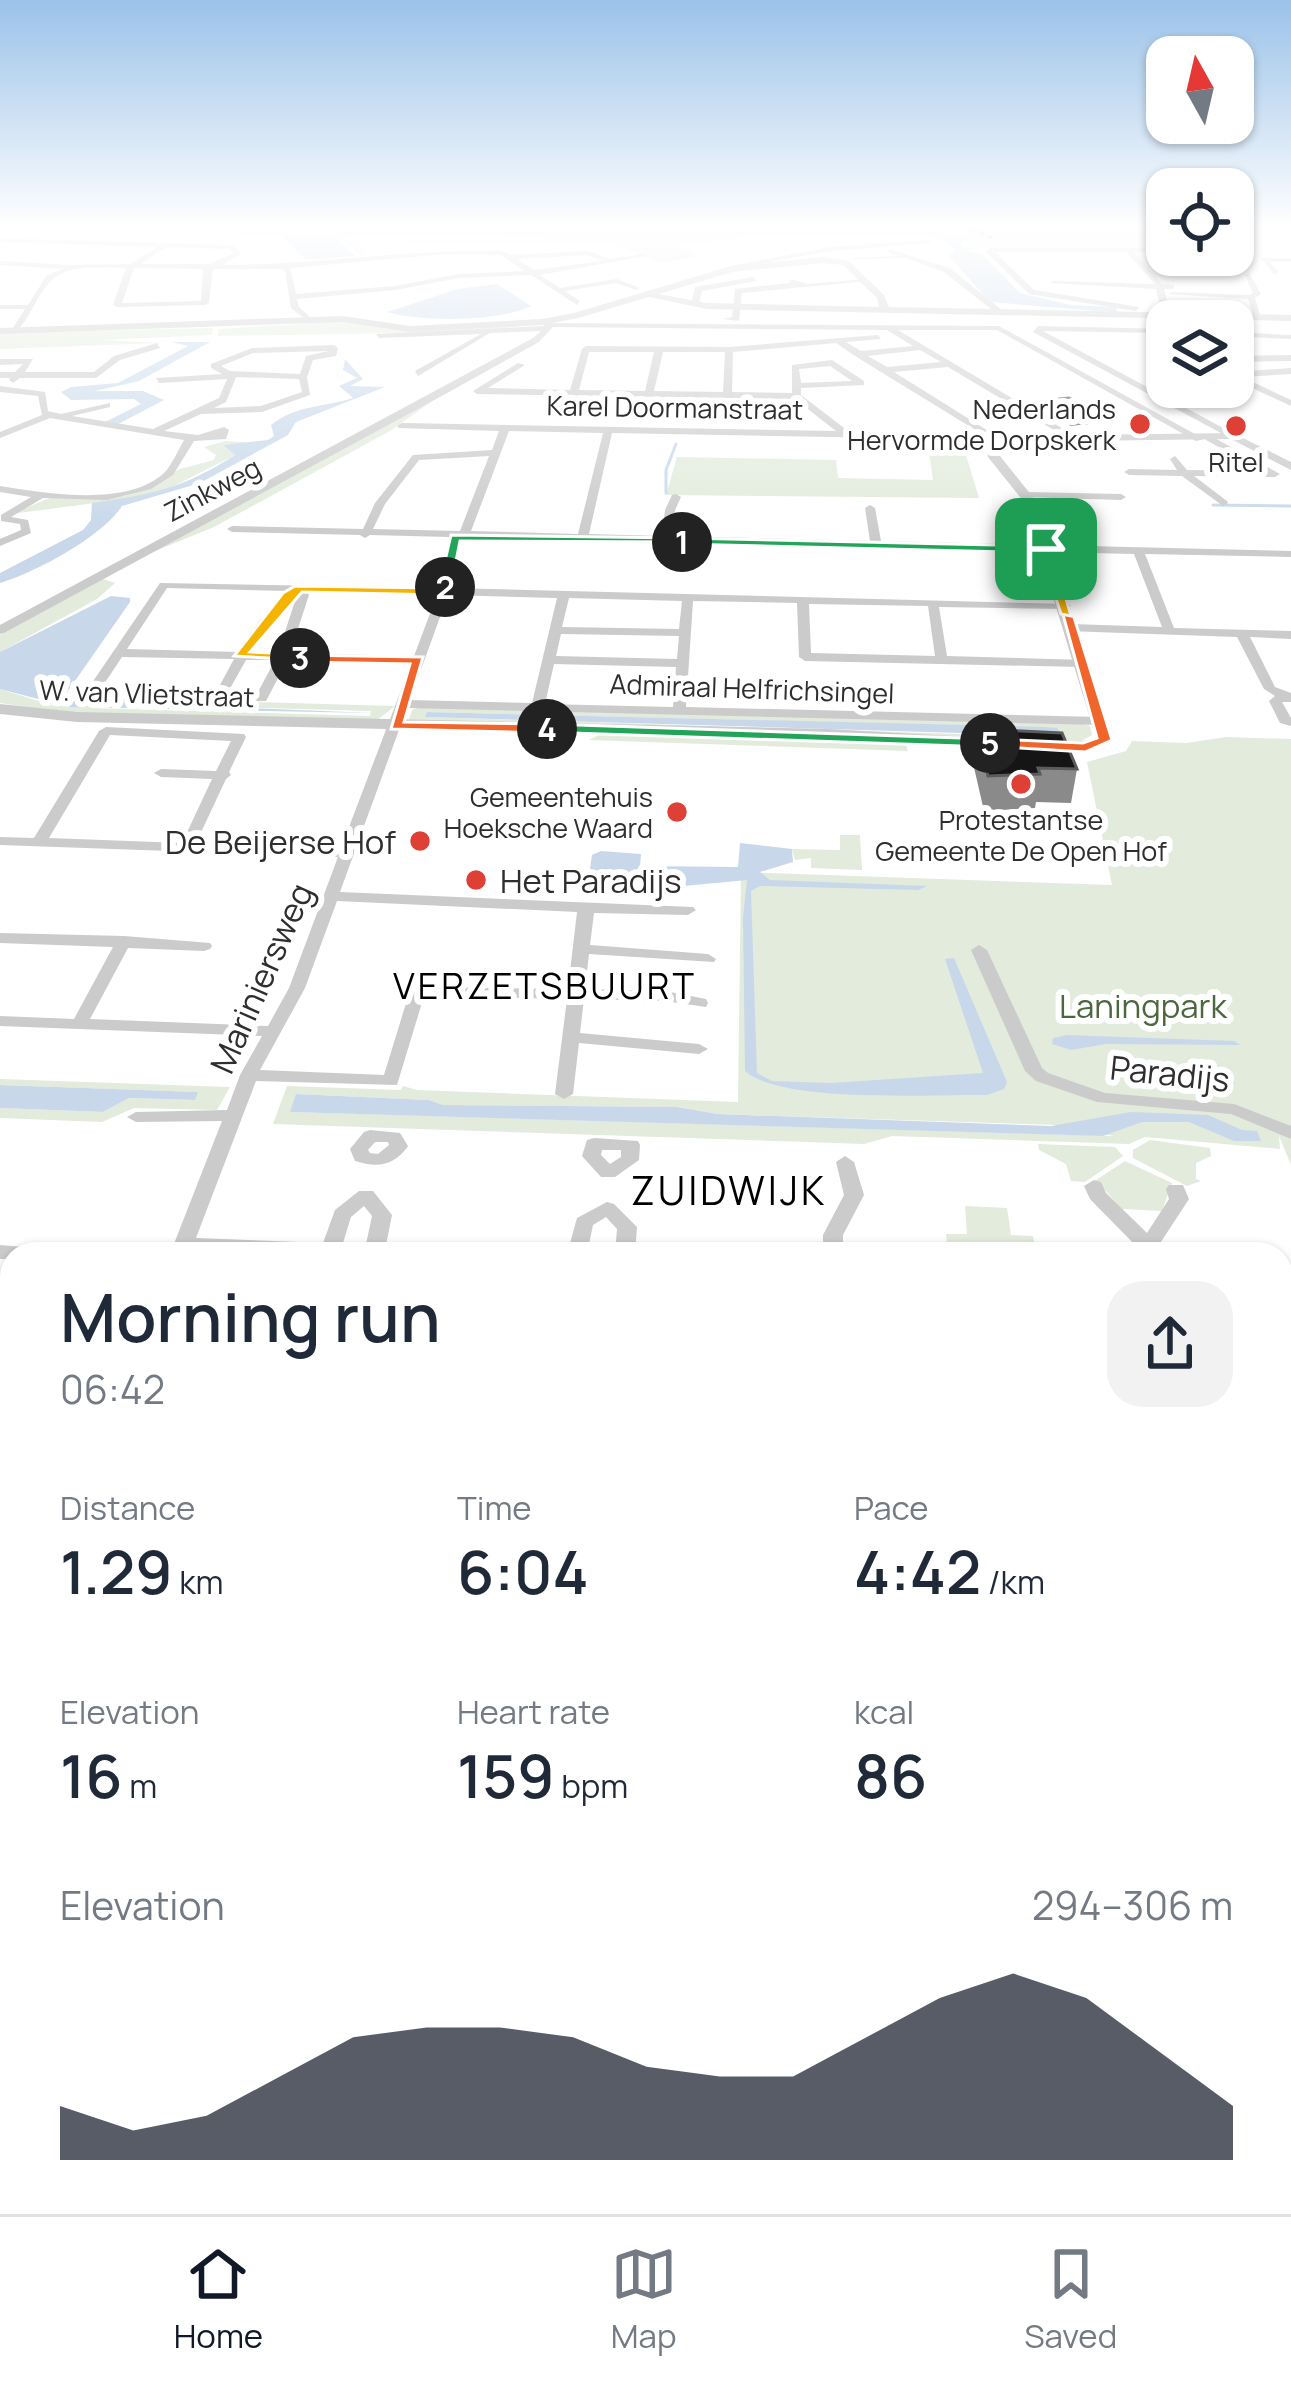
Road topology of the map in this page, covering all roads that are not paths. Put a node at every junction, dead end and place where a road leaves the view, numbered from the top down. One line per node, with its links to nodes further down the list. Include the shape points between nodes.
1 (499, 331): 7 (street)
2 (544, 331): 35 (street, Zinkweg)
3 (824, 331): 12 (street)
4 (895, 331): 8 (street)
5 (1005, 331): 43 (street)
6 (1039, 331): 33 (street)
7 (486, 333): 10 (street); 25 (street)
8 (900, 335): 12 (street); 22 (street)
9 (1254, 335): 11 (street)
10 (379, 336)
11 (1291, 337)
12 (838, 341): 16 (street); 17 (street)
13 (158, 346): 29 (street, via 117,358 96,375)
14 (917, 348): 17 (street)
15 (659, 349): 16 (street); 36 (street, via 586,349); 38 (street)
16 (729, 350): 39 (street)
17 (858, 353): 23 (street)
18 (1291, 358): 19 (street)
19 (1254, 359)
20 (0, 362): 29 (street, via 30,362)
21 (521, 364): 36 (street, via 477,391)
22 (949, 364): 23 (street); 53 (street)
23 (884, 370): 55 (street)
24 (1291, 371): 26 (street)
25 (418, 373)
26 (1254, 374)
27 (0, 375): 29 (street)
28 (231, 375): 30 (street); 30 (street, via 214,366 253,348 334,349 310,358); 31 (street); 45 (street, via 223,400)
29 (16, 377): 34 (street)
30 (304, 377): 45 (street, via 307,393 262,409)
31 (159, 380)
32 (1254, 385): 40 (street)
33 (1146, 387)
34 (3, 389): 46 (street, via 42,394 44,412)
35 (446, 390): 47 (street, Zinkweg); 79 (street, Zinkweg)
36 (574, 391): 38 (street)
37 (796, 391): 37 (street, via 819,387 861,383 832,363 795,367); 39 (street); 51 (street)
38 (649, 395): 39 (street)
39 (727, 395)
40 (1291, 403)
41 (1146, 404): 43 (street)
42 (107, 405): 46 (street)
43 (1142, 405): 56 (street)
44 (1184, 408): 54 (street)
45 (200, 411): 50 (street)
46 (55, 416): 50 (street); 52 (street)
47 (402, 426): 48 (street, Karel Doormanstraat); 69 (street, Zinkweg, via 232,520)
48 (505, 428): 49 (street, Karel Doormanstraat); 57 (street, Mariniersweg)
49 (608, 430): 51 (street, Karel Doormanstraat); 72 (street)
50 (154, 432): 64 (street, via 196,438 167,475 135,491)
51 (844, 434): 55 (street, Karel Doormanstraat)
52 (0, 435)
53 (1072, 436): 55 (street, Karel Doormanstraat); 56 (street, Karel Doormanstraat)
54 (1231, 436): 56 (street, Karel Doormanstraat); 59 (street)
55 (993, 437): 63 (street, via 994,457)
56 (1207, 438): 59 (street)
57 (492, 453): 70 (street, via 416,457); 71 (street, Mariniersweg)
58 (1175, 459): 61 (street)
59 (1285, 465): 61 (street)
60 (1129, 472): 61 (street)
61 (1183, 472): 67 (street)
62 (0, 488): 64 (street)
63 (1028, 495): 66 (street); 76 (street)
64 (41, 496): 74 (street, via 6,515 27,531)
65 (676, 497): 73 (street)
66 (1120, 497)
67 (1223, 502)
68 (869, 508): 75 (street)
69 (232, 529): 70 (street); 79 (street)
70 (365, 535): 71 (street)
71 (459, 537): 72 (street); 81 (street, Mariniersweg)
72 (582, 539): 73 (street)
73 (667, 542): 75 (street)
74 (0, 543)
75 (876, 546): 76 (street)
76 (1046, 549): 77 (street); 86 (street)
77 (1138, 551): 78 (street); 90 (street)
78 (1291, 554)
79 (120, 566): 88 (street, Zinkweg)
80 (299, 588): 81 (street); 94 (street, via 164,585); 95 (street); 96 (street)
81 (442, 592): 82 (street); 97 (street, Mariniersweg)
82 (564, 594): 83 (street); 89 (street)
83 (688, 597): 84 (street); 92 (street)
84 (803, 600): 85 (street); 99 (street, via 805,657)
85 (933, 603): 86 (street); 99 (street)
86 (1065, 606): 87 (street)
87 (1071, 628): 90 (street); 101 (street)
88 (0, 630)
89 (556, 630): 92 (street); 98 (street)
90 (1169, 630): 91 (street)
91 (1241, 632): 93 (street); 103 (street, via 1270,689)
92 (685, 633): 100 (street)
93 (1291, 635)
94 (121, 653): 95 (street); 102 (street)
95 (241, 656): 96 (street); 96 (street, via 219,698 261,698)
96 (283, 657): 97 (street)
97 (418, 660): 104 (street, Mariniersweg)
98 (549, 660): 100 (street); 105 (street)
99 (942, 661): 101 (street)
100 (683, 663): 107 (street)
101 (1081, 663): 108 (street)
102 (88, 696)
103 (1286, 698): 109 (street, via 1275,701)
104 (404, 704): 105 (street, Admiraal Helfrichsingel); 110 (street, Mariniersweg)
105 (538, 706): 107 (street, Admiraal Helfrichsingel)
106 (0, 709): 110 (street, W. van Vlietstraat)
107 (679, 710): 108 (street, Admiraal Helfrichsingel)
108 (1099, 722): 110 (street, W. van Vlietstraat, via 1104,740 1085,748)
109 (1287, 723)
110 (396, 726): 116 (street, Mariniersweg)
111 (161, 773): 112 (street)
112 (224, 775): 114 (street, W. van Vlietstraat, via 239,737 106,731); 115 (street)
113 (0, 841): 114 (street)
114 (39, 842): 115 (street)
115 (187, 847): 116 (street)
116 (347, 853): 117 (street, Mariniersweg)
117 (332, 896): 118 (street); 130 (street, Mariniersweg)
118 (582, 908): 119 (street); 123 (street)
119 (688, 910)
120 (0, 938): 121 (street)
121 (124, 941): 122 (street); 129 (street)
122 (204, 946)
123 (582, 949): 125 (street); 126 (street)
124 (979, 950): 137 (street, Paradijs, via 1042,1077 1103,1098 1234,1109)
125 (708, 959)
126 (576, 994): 127 (street); 131 (street); 133 (street, via 417,991 391,1081)
127 (700, 1003)
128 (0, 1021): 129 (street)
129 (80, 1023): 130 (street)
130 (274, 1030): 133 (street, Mariniersweg)
131 (571, 1037): 132 (street); 134 (street)
132 (699, 1049)
133 (249, 1076): 135 (street, Mariniersweg)
134 (564, 1094)
135 (234, 1115): 136 (street); 145 (street, Mariniersweg)
136 (136, 1117)
137 (1290, 1131)
138 (375, 1162): 143 (street)
139 (845, 1162): 150 (street, via 854,1195)
140 (608, 1172): 144 (street)
141 (1094, 1186): 151 (street)
142 (1176, 1190): 152 (street, via 1179,1199)
143 (366, 1196): 146 (street, via 342,1214); 147 (street, via 382,1215)
144 (607, 1208): 148 (street, via 584,1222); 149 (street, via 626,1227)
145 (185, 1242)
146 (333, 1242)
147 (377, 1242)
148 (580, 1242)
149 (625, 1242)
150 (833, 1242)
151 (1141, 1242)
152 (1154, 1242)

